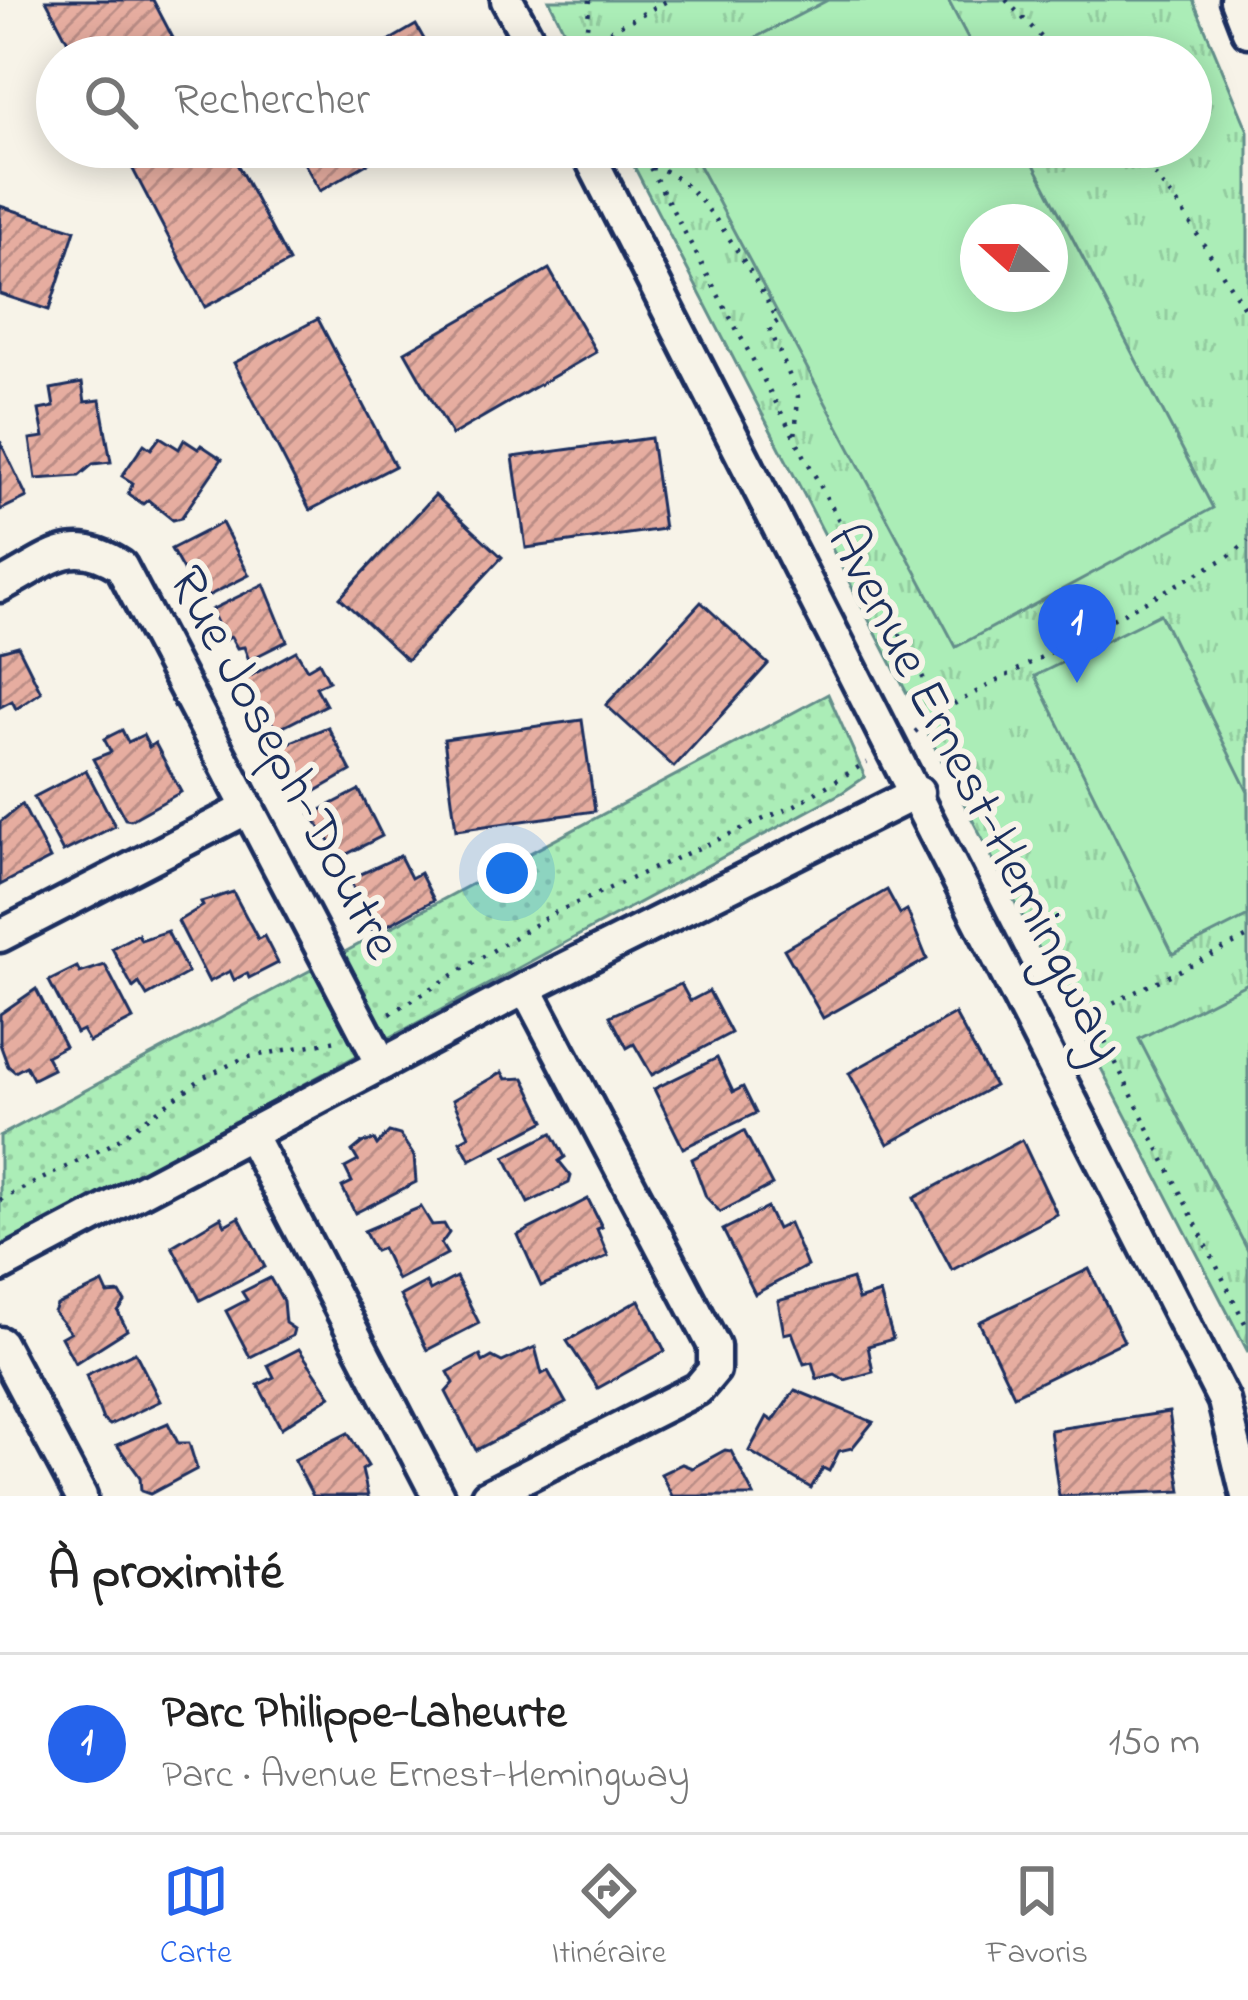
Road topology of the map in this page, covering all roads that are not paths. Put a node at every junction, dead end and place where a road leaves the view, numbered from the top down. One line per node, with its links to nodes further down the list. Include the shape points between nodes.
1 (507, 0): 4 (street)
2 (1236, 0): 3 (street)
3 (1248, 31)
4 (527, 36)
5 (596, 168): 7 (street, Avenue Ernest-Hemingway)
6 (0, 586): 8 (street, Rue Joseph-Doutre, via 68,551 93,548 121,566)
7 (918, 792): 10 (street); 18 (street, Avenue Ernest-Hemingway, via 1224,1401)
8 (248, 808): 9 (street); 11 (street, Rue Joseph-Doutre)
9 (0, 936)
10 (526, 988): 11 (street); 17 (street, via 714,1346 714,1370 698,1389)
11 (382, 1064): 12 (street)
12 (250, 1134): 13 (street); 16 (street)
13 (0, 1266)
14 (0, 1343): 15 (street)
15 (81, 1496)
16 (438, 1496)
17 (487, 1496)
18 (1247, 1496)

